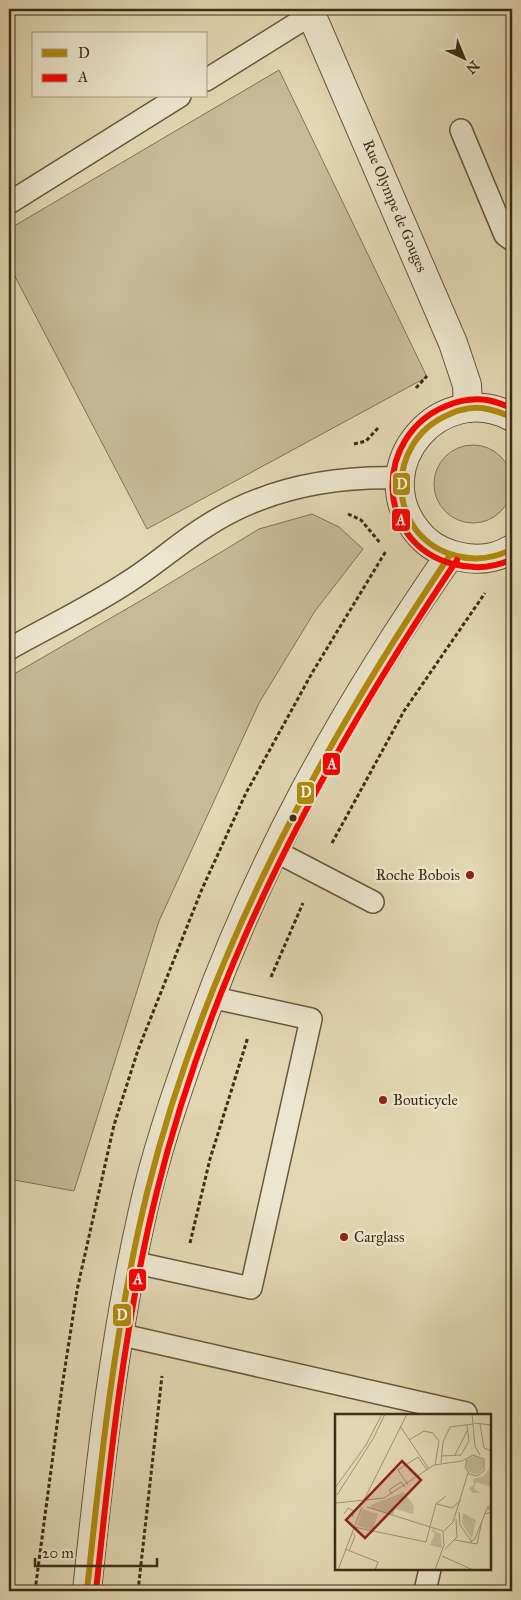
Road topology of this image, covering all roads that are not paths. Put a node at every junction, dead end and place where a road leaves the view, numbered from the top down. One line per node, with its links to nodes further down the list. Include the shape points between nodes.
1 (310, 11): 2 (lane); 7 (street, Rue Olympe de Gouges, via 450,336 467,385)
2 (208, 79)
3 (177, 98): 5 (lane)
4 (461, 130): 6 (lane, via 505,235)
5 (9, 203)
6 (512, 240)
7 (468, 408): 8 (street, via 493,409); 9 (street, via 445,414 425,426 410,444)
8 (512, 417)
9 (400, 478): 11 (street, via 402,502 412,524 428,543); 12 (lane, via 362,477 323,482 253,502 206,526 122,586)
10 (512, 549): 11 (street, via 473,559)
11 (450, 554): 13 (street, via 363,684 324,750)
12 (9, 648)
13 (273, 850): 14 (lane); 15 (street)
14 (374, 902)
15 (210, 997): 16 (street, via 163,1136); 16 (lane, via 311,1019 251,1288)
16 (132, 1262): 17 (street)
17 (118, 1334): 18 (lane); 20 (street, via 105,1419)
18 (466, 1414)
19 (430, 1570): 21 (lane)
20 (87, 1591)
21 (425, 1591)

